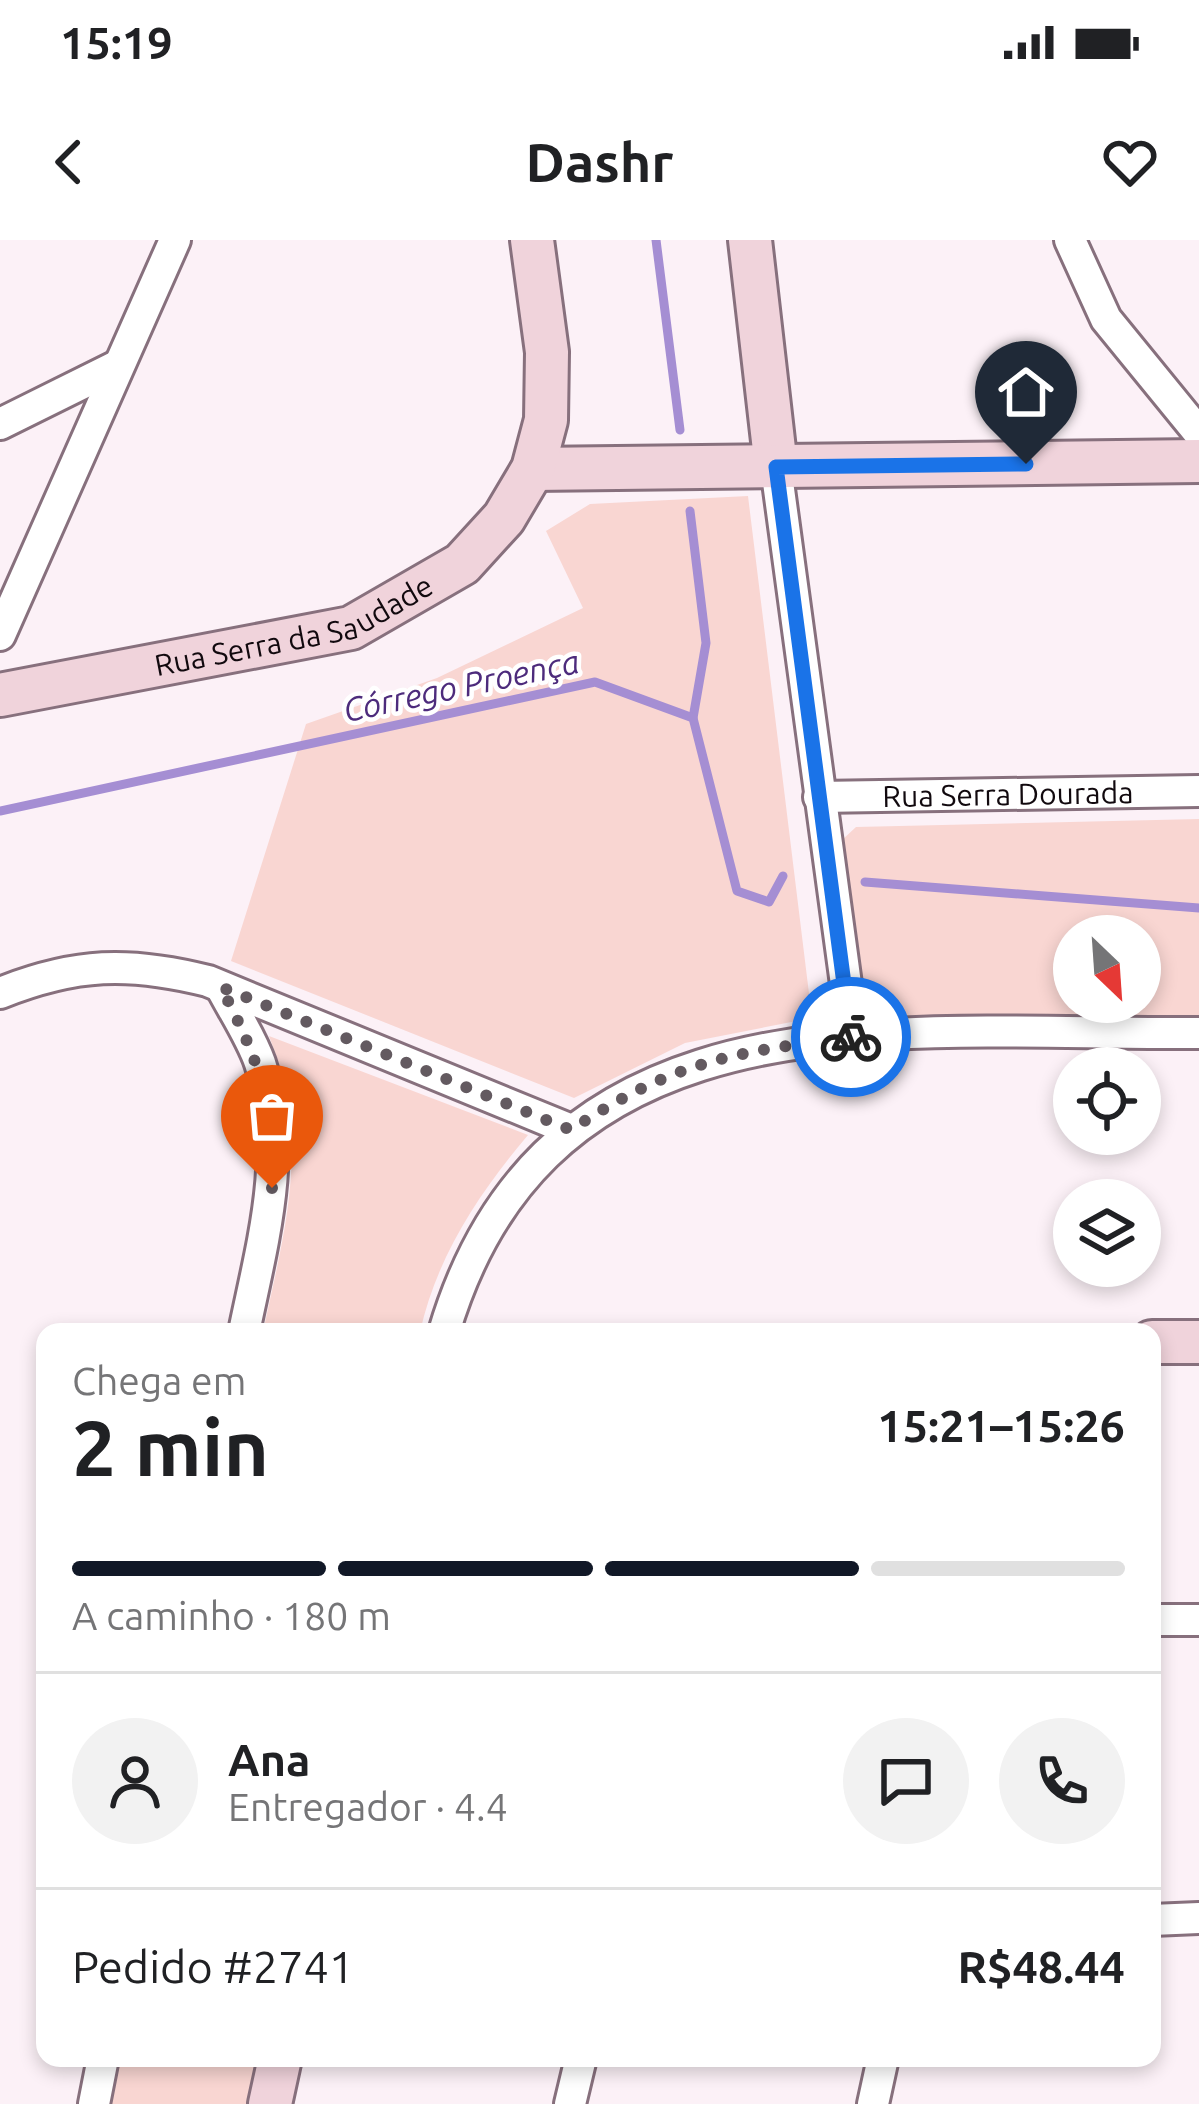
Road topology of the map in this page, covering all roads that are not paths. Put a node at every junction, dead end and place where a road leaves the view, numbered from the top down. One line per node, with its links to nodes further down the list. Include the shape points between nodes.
1 (176, 240): 5 (street)
2 (532, 240): 10 (street, Rua Serra da Saudade, via 547,352 546,420)
3 (749, 240): 9 (street)
4 (1070, 240): 7 (street, via 1106,319)
5 (117, 365): 6 (street); 11 (street)
6 (0, 424)
7 (1199, 433)
8 (1199, 461): 9 (street)
9 (776, 467): 10 (street); 14 (street)
10 (533, 469): 12 (street, Rua Serra da Saudade, via 504,518 462,564 351,628)
11 (0, 635)
12 (0, 695)
13 (1199, 791): 14 (street, Rua Serra Dourada)
14 (820, 797): 18 (street)
15 (221, 987): 16 (street, via 148,966 67,970); 19 (street); 20 (street, via 259,1060 272,1114 272,1188)
16 (0, 993)
17 (1199, 1033): 18 (street)
18 (853, 1036): 19 (street, via 728,1053 658,1077)
19 (571, 1130): 21 (street, via 477,1240)
20 (246, 1323)
21 (447, 1323)
22 (1161, 1342): 23 (street)
23 (1199, 1342)
24 (1161, 1620): 25 (street)
25 (1199, 1620)
26 (1199, 1918): 27 (street)
27 (1161, 1920)
28 (101, 2067): 32 (street)
29 (278, 2067): 33 (street)
30 (579, 2067): 34 (street)
31 (881, 2067): 35 (street)
32 (94, 2104)
33 (270, 2104)
34 (570, 2104)
35 (873, 2104)

